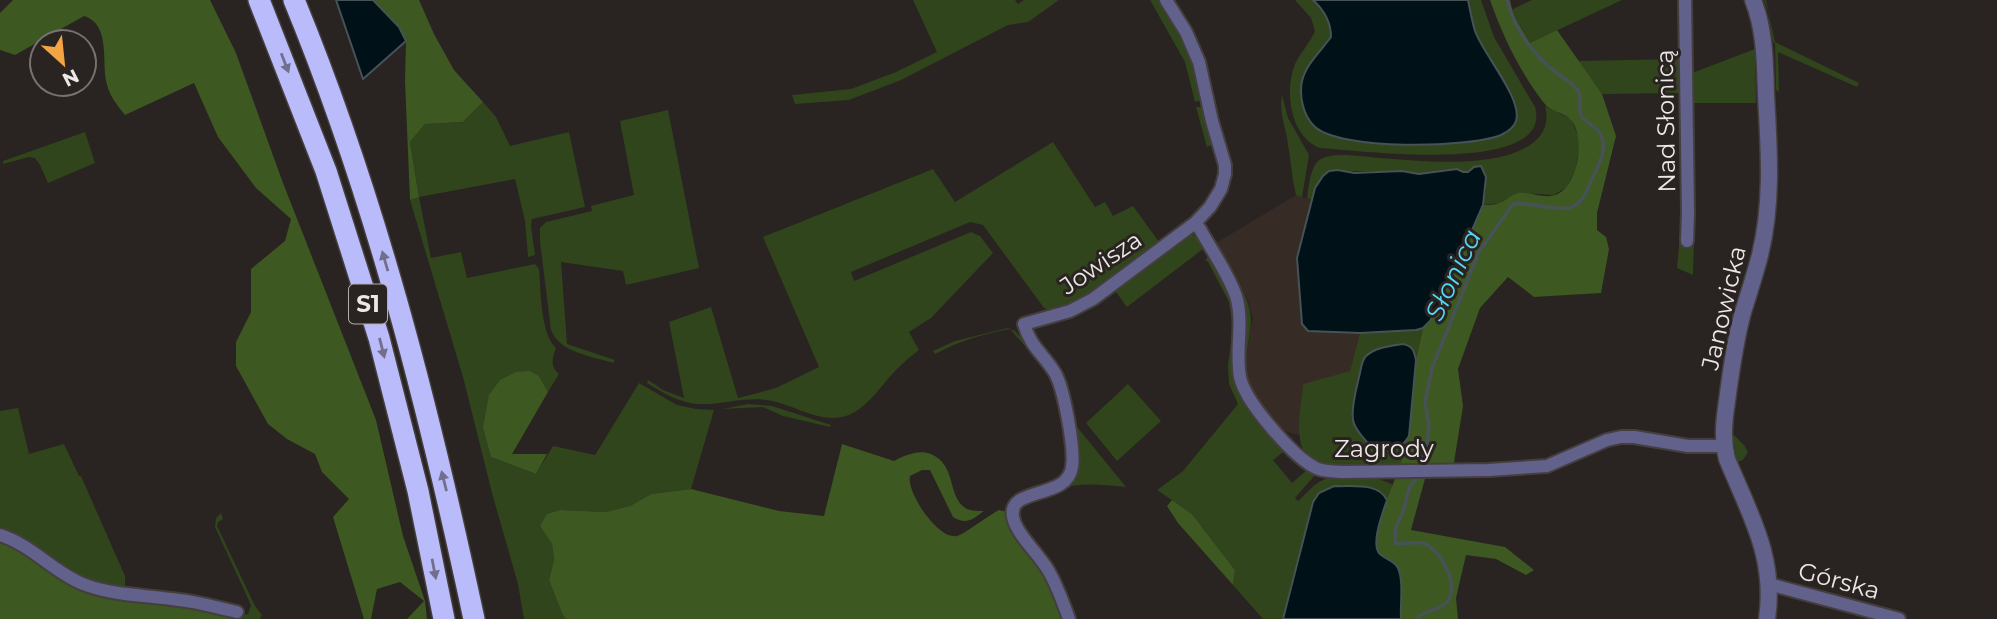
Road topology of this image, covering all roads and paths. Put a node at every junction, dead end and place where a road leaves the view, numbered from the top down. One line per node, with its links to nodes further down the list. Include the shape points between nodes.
1 (259, 0): 12 (highway, S1, one-way to 12, via 326,171 379,338 418,491)
2 (294, 0): 13 (highway, S1, one-way to 2, via 405,329 345,132)
3 (1166, 0): 6 (street, via 1199,62 1225,164 1221,189)
4 (1685, 0): 7 (street, Nad Słonicą)
5 (1753, 0): 8 (street, Janowicka, via 1764,45 1770,189 1761,253 1732,365)
6 (1195, 223): 8 (street, Zagrody, via 1236,298 1243,385 1276,433 1318,469 1547,466 1621,437); 14 (street, Jowisza, via 1086,303 1024,324 1029,339 1058,379 1073,464 1063,484 1019,500 1012,516 1048,569)
7 (1687, 241)
8 (1724, 446): 10 (street, Janowicka, via 1761,539)
9 (0, 535): 11 (street, via 23,544 70,578 97,589)
10 (1769, 584): 15 (street, Janowicka); 16 (street, Górska)
11 (237, 612)
12 (444, 619)
13 (474, 619)
14 (1069, 619)
15 (1767, 619)
16 (1899, 619)

